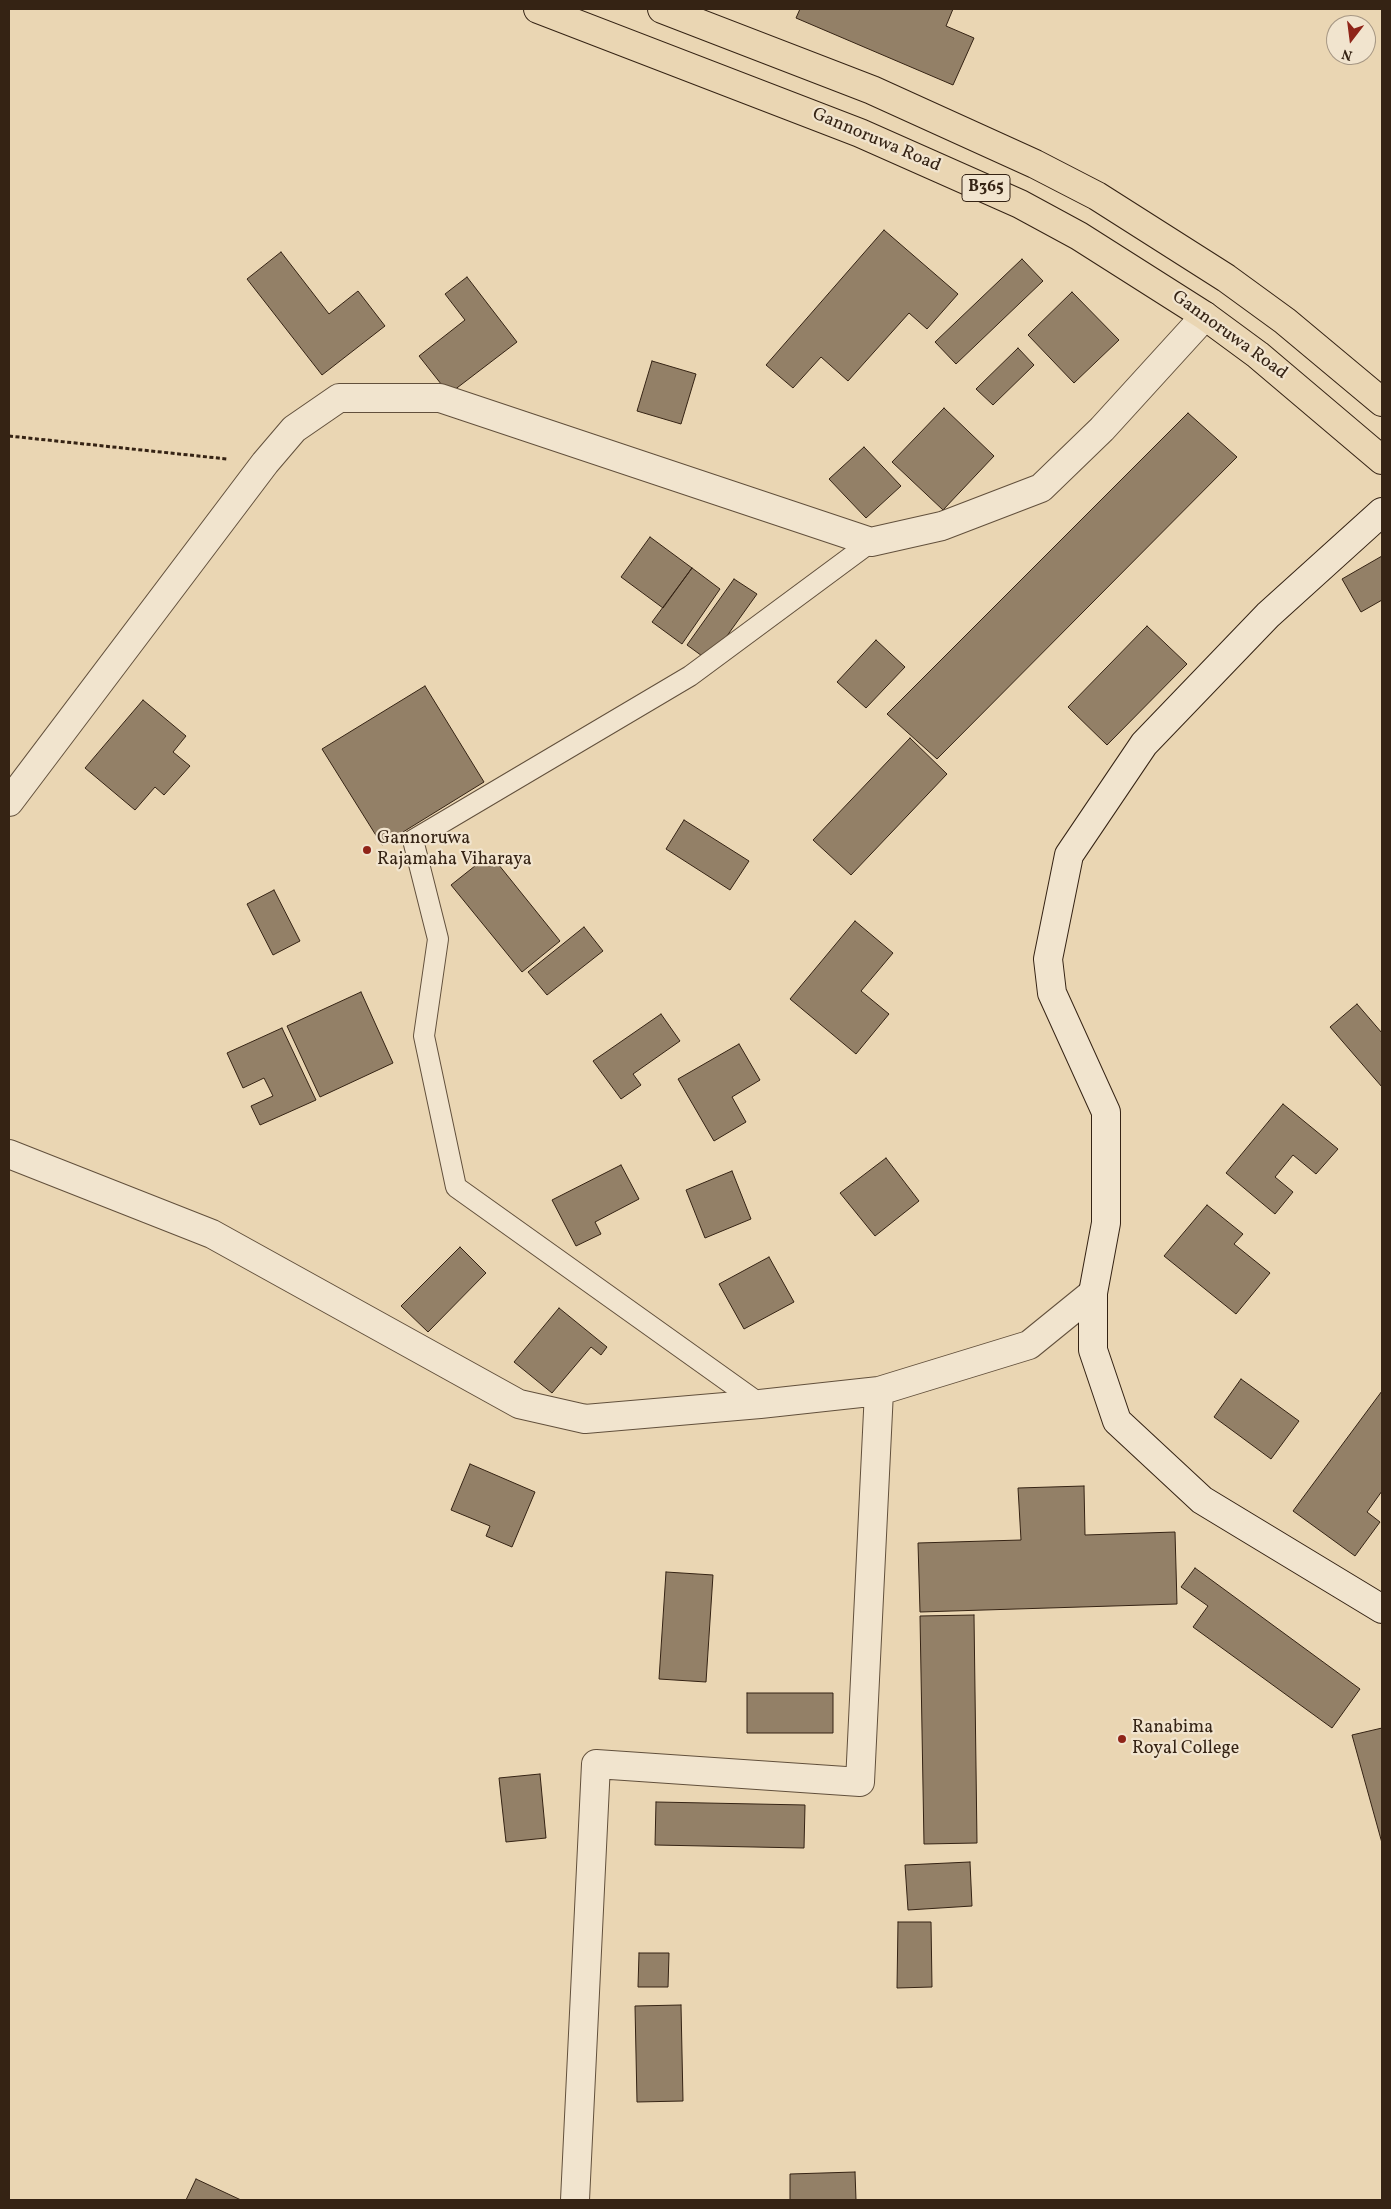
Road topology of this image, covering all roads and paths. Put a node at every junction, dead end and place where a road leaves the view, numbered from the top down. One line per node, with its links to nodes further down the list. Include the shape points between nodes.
1 (538, 9): 3 (main road, Gannoruwa Road / B365, via 860,133 1020,204 1079,236)
2 (662, 9): 4 (main road, B365, via 872,90 1019,156 1097,196 1226,278)
3 (1205, 316): 6 (main road, Gannoruwa Road / B365, via 1258,355); 9 (street, via 1102,429 1041,488 942,526)
4 (1382, 402)
5 (9, 436): 7 (path)
6 (1382, 460)
7 (264, 463): 9 (street, via 294,429 339,398 440,398); 10 (street)
8 (1382, 512): 12 (street, via 1268,615 1144,744 1069,855 1048,959 1052,993 1106,1112 1106,1223)
9 (871, 542): 14 (lane, via 690,676 413,840 438,939 424,1036 456,1187)
10 (9, 802)
11 (9, 1154): 14 (street, via 212,1234 519,1404 585,1419)
12 (1093, 1292): 13 (street, via 1029,1345); 15 (street, via 1093,1350 1117,1421 1202,1500)
13 (879, 1390): 14 (street); 16 (street, via 860,1782 596,1764)
14 (760, 1404)
15 (1382, 1610)
16 (575, 2200)

